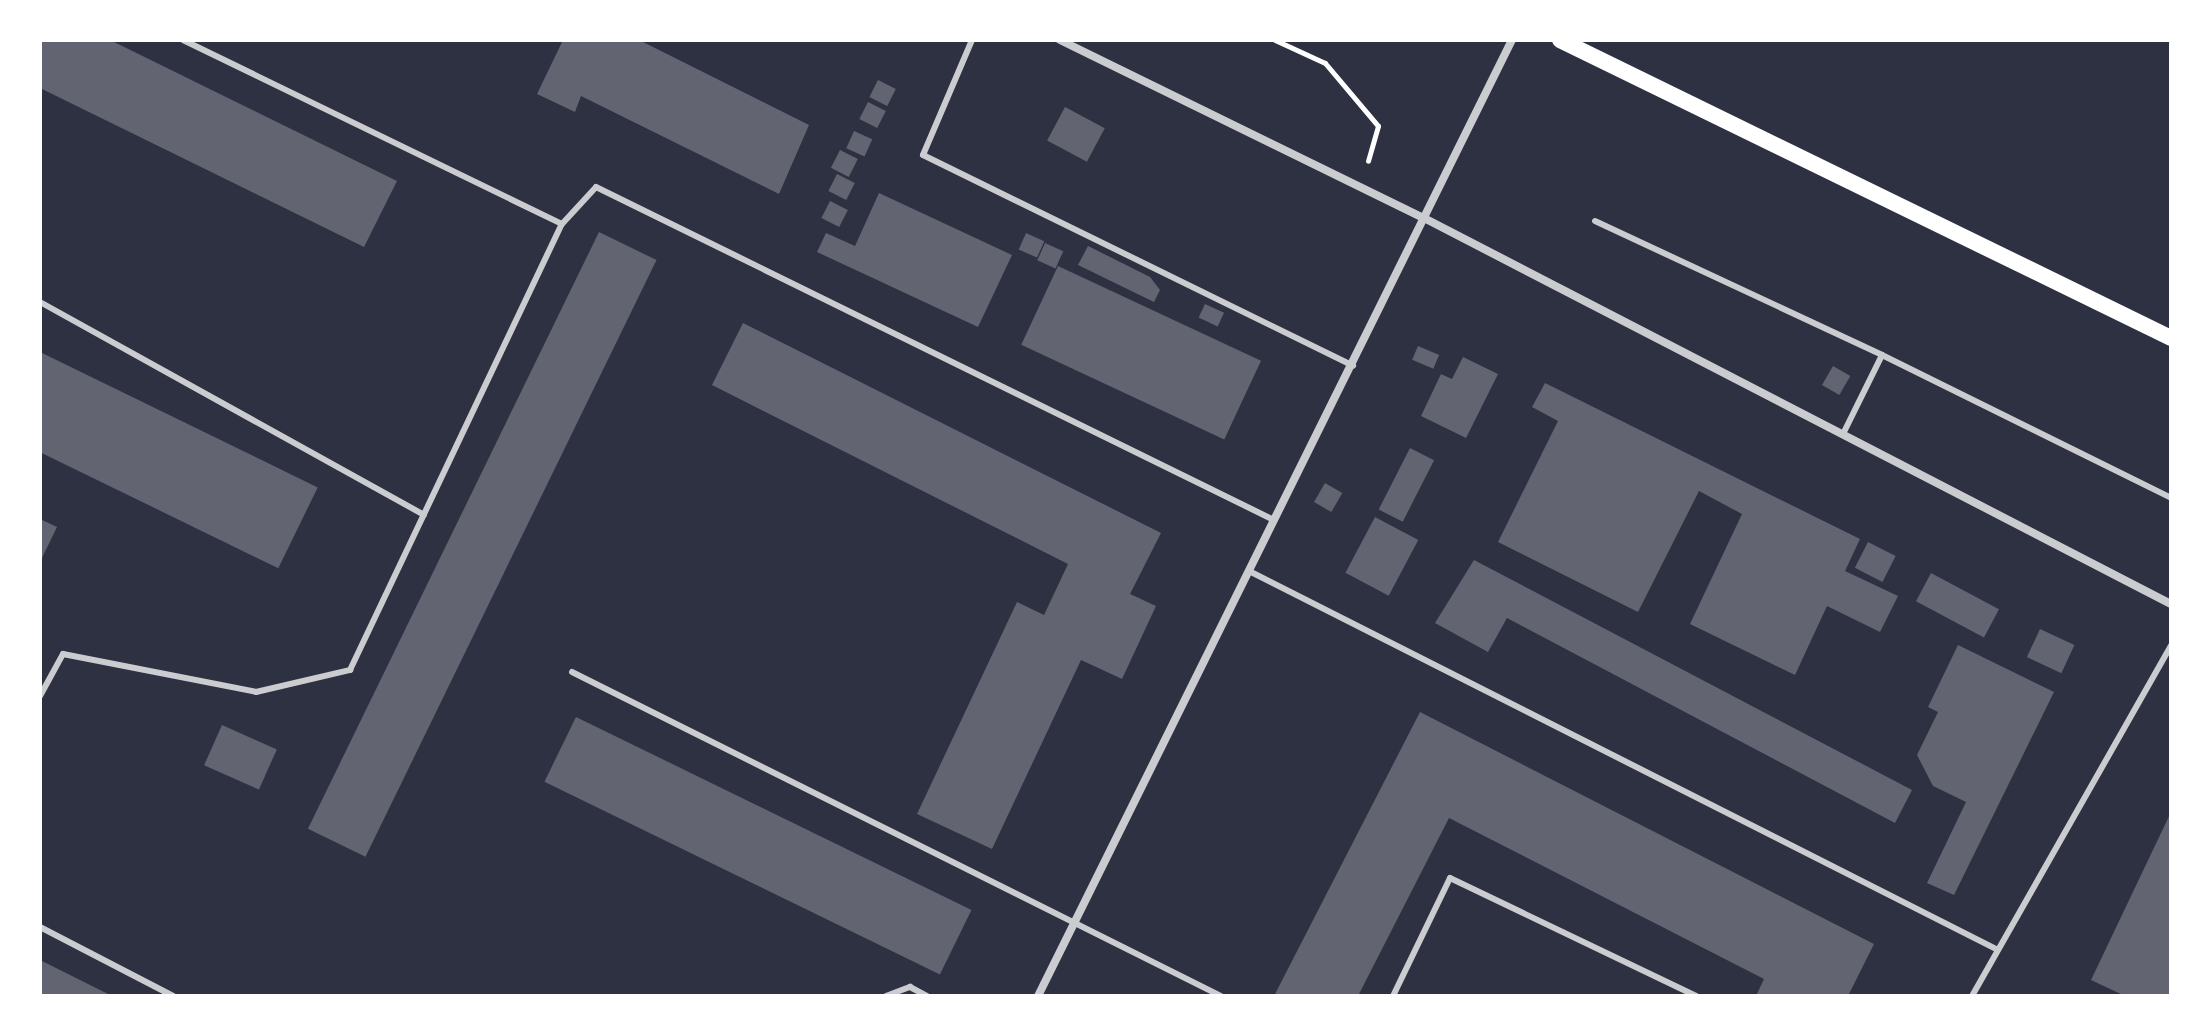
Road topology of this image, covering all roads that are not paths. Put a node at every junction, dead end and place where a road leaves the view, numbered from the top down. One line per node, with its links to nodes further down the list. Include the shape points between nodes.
1 (183, 40): 8 (lane)
2 (972, 40): 12 (lane, via 923,155)
3 (1060, 40): 6 (street)
4 (1512, 40): 6 (street)
5 (1560, 40): 10 (main road)
6 (1424, 218): 12 (street); 13 (street)
7 (1595, 221): 11 (lane)
8 (562, 224): 15 (lane); 16 (lane, via 596,187)
9 (40, 302): 15 (lane)
10 (2171, 338)
11 (1882, 355): 13 (lane); 14 (lane)
12 (1353, 366): 16 (street)
13 (1843, 434): 18 (street)
14 (2171, 498)
15 (424, 515): 21 (lane, via 350,670 256,692 63,654)
16 (1274, 520): 17 (street)
17 (1249, 571): 22 (street); 24 (lane)
18 (2171, 604)
19 (2171, 646): 24 (lane)
20 (572, 672): 22 (lane)
21 (40, 696)
22 (1074, 923): 28 (street); 29 (lane)
23 (40, 927): 25 (lane)
24 (1996, 949): 32 (lane)
25 (173, 996)
26 (886, 996): 27 (lane, via 910,987)
27 (927, 996)
28 (1038, 996)
29 (1221, 996)
30 (1393, 996): 31 (lane, via 1450,878)
31 (1696, 996)
32 (1972, 996)

